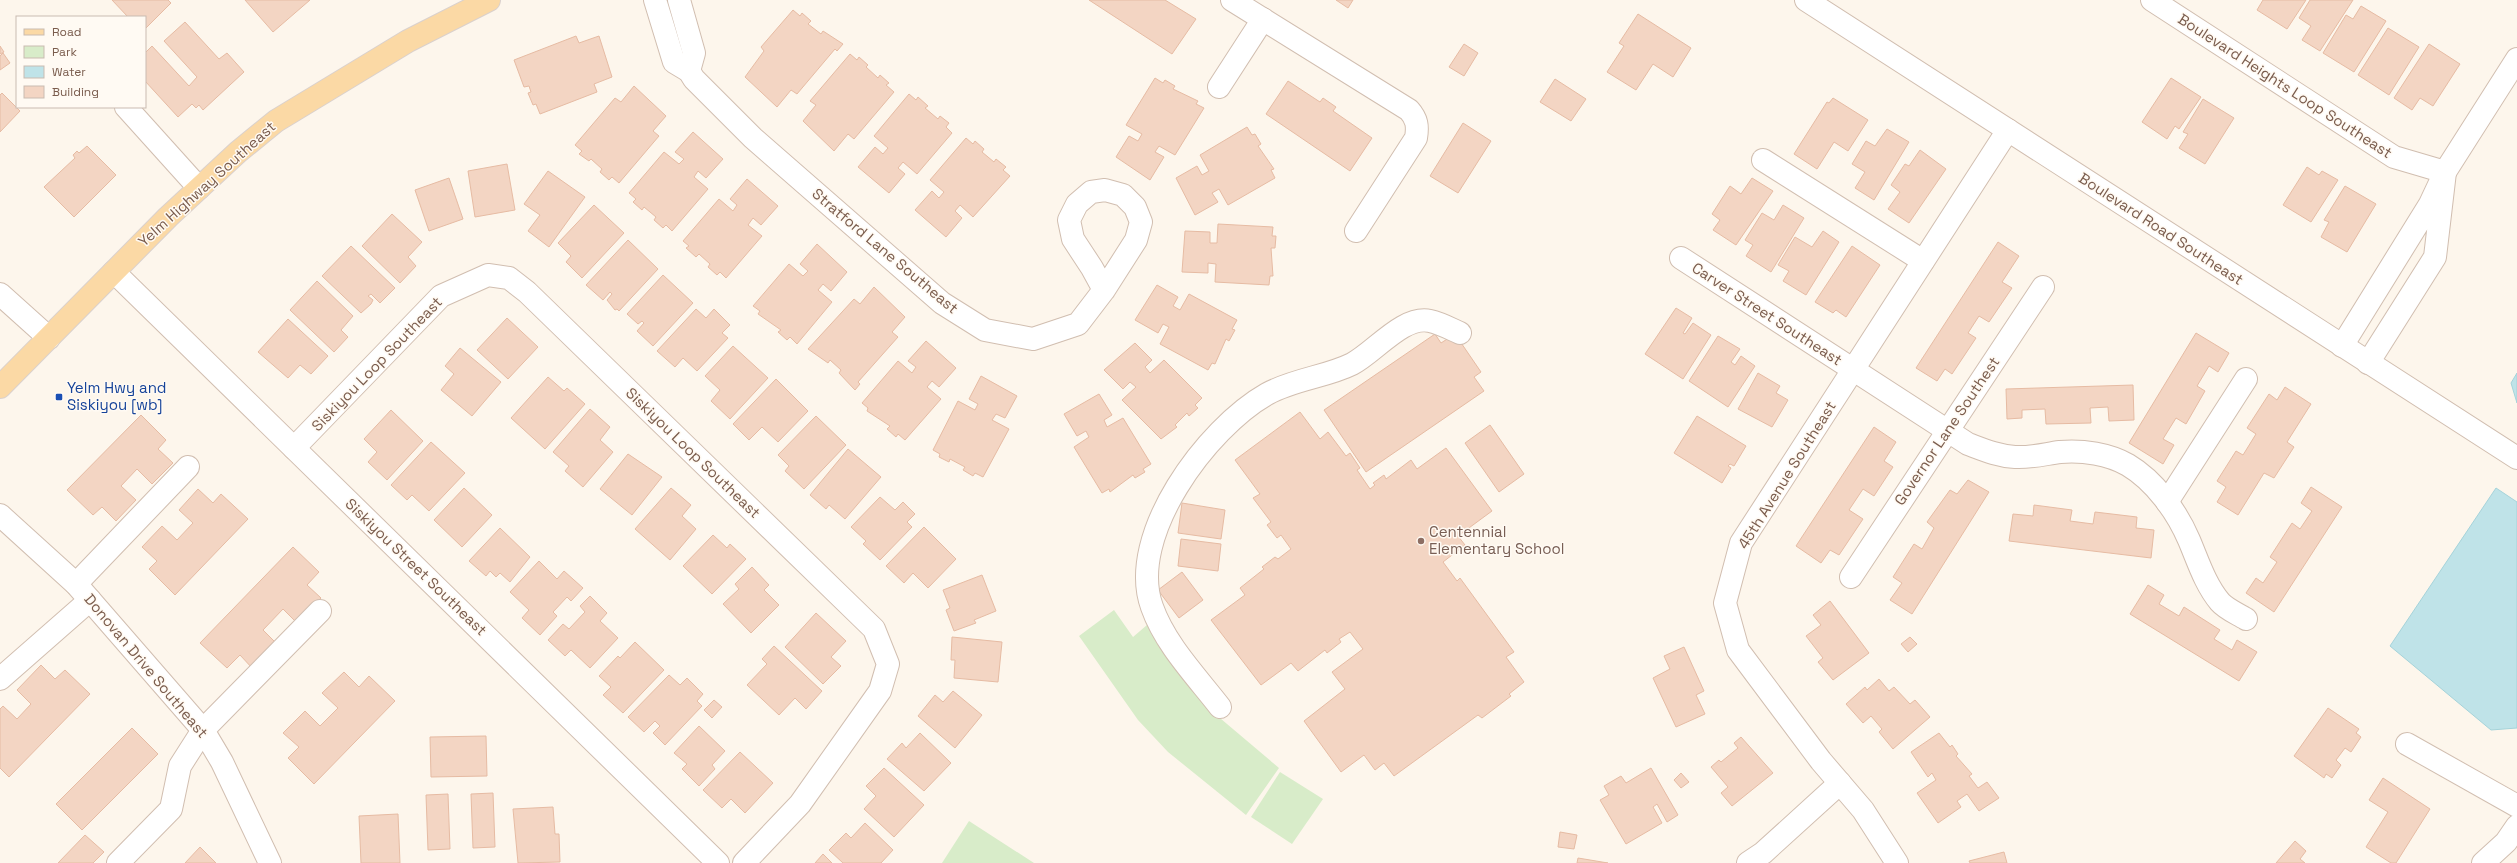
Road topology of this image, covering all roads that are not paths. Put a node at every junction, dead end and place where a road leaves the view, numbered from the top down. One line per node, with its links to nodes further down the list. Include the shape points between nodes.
1 (489, 0): 14 (main road, Yelm Highway Southeast, via 408,41 311,98 276,121)
2 (656, 0): 8 (street, Stratford Lane Southeast, via 674,62)
3 (679, 0): 8 (street, via 694,53)
4 (1806, 0): 11 (street, Boulevard Road Southeast)
5 (2152, 0): 13 (street, Boulevard Heights Loop Southeast, via 2394,158)
6 (1251, 8): 9 (street); 15 (street, via 1410,110 1415,117 1418,127 1416,138)
7 (2517, 59): 13 (street)
8 (689, 71): 20 (street, Stratford Lane Southeast, via 753,138 942,303 985,330 1033,339 1078,324)
9 (1219, 87)
10 (127, 108): 14 (street)
11 (2008, 130): 17 (street, 45th Avenue Southeast); 24 (street, Boulevard Road Southeast)
12 (1763, 160): 17 (street)
13 (2444, 172): 24 (street, via 2430,204); 25 (street, via 2435,257)
14 (199, 188): 18 (main road, Yelm Highway Southeast)
15 (1356, 231)
16 (1681, 258): 26 (street, Carver Street Southeast)
17 (1923, 261): 26 (street, 45th Avenue Southeast)
18 (114, 272): 23 (main road, Yelm Highway Southeast); 30 (street, Siskiyou Street Southeast)
19 (2043, 287): 29 (street, Governor Lane Southest)
20 (1104, 290)
21 (0, 294): 23 (street)
22 (1460, 334): 41 (street, via 1429,320 1406,325 1352,364 1295,382 1267,394 1244,409 1190,468 1154,533 1146,564 1146,586 1159,625)
23 (48, 338): 28 (main road, Yelm Highway Southeast)
24 (2342, 346): 25 (street, Boulevard Road Southeast)
25 (2368, 363): 31 (street, Boulevard Road Southeast)
26 (1853, 369): 29 (street, Carver Street Southeast); 44 (street, 45th Avenue Southeast, via 1741,543 1725,603 1738,650)
27 (2246, 379): 33 (street)
28 (0, 387)
29 (1947, 431): 33 (street, Carver Street Southeast, via 1968,444 1990,453 2009,456 2039,456 2061,452 2107,456 2128,465 2147,479); 35 (street, Governor Lane Southest)
30 (294, 448): 49 (street, Siskiyou Street Southeast); 50 (street, Siskiyou Loop Southeast, via 441,296 488,275 509,278 527,292 874,629 888,664 880,691 800,804)
31 (2517, 458)
32 (188, 467): 36 (street)
33 (2167, 502): 39 (street, Carver Street Southeast, via 2188,538 2204,576 2221,603)
34 (0, 515): 36 (street, Donovan Drive Southeast)
35 (1851, 577)
36 (76, 584): 37 (street, Donovan Drive Southeast)
37 (90, 600): 40 (street); 42 (street, Donovan Drive Southeast)
38 (320, 611): 42 (street)
39 (2246, 619)
40 (0, 679)
41 (1220, 707)
42 (203, 730): 47 (street, via 180,766 171,809); 48 (street, Donovan Drive Southeast, via 222,762)
43 (2407, 744): 45 (street)
44 (1840, 782): 51 (street, via 1763,853); 52 (street, 45th Avenue Southeast, via 1863,810)
45 (2517, 806)
46 (2517, 826): 53 (street, via 2506,842)
47 (118, 863)
48 (270, 863)
49 (718, 863)
50 (744, 863)
51 (1748, 863)
52 (1897, 863)
53 (2483, 863)

